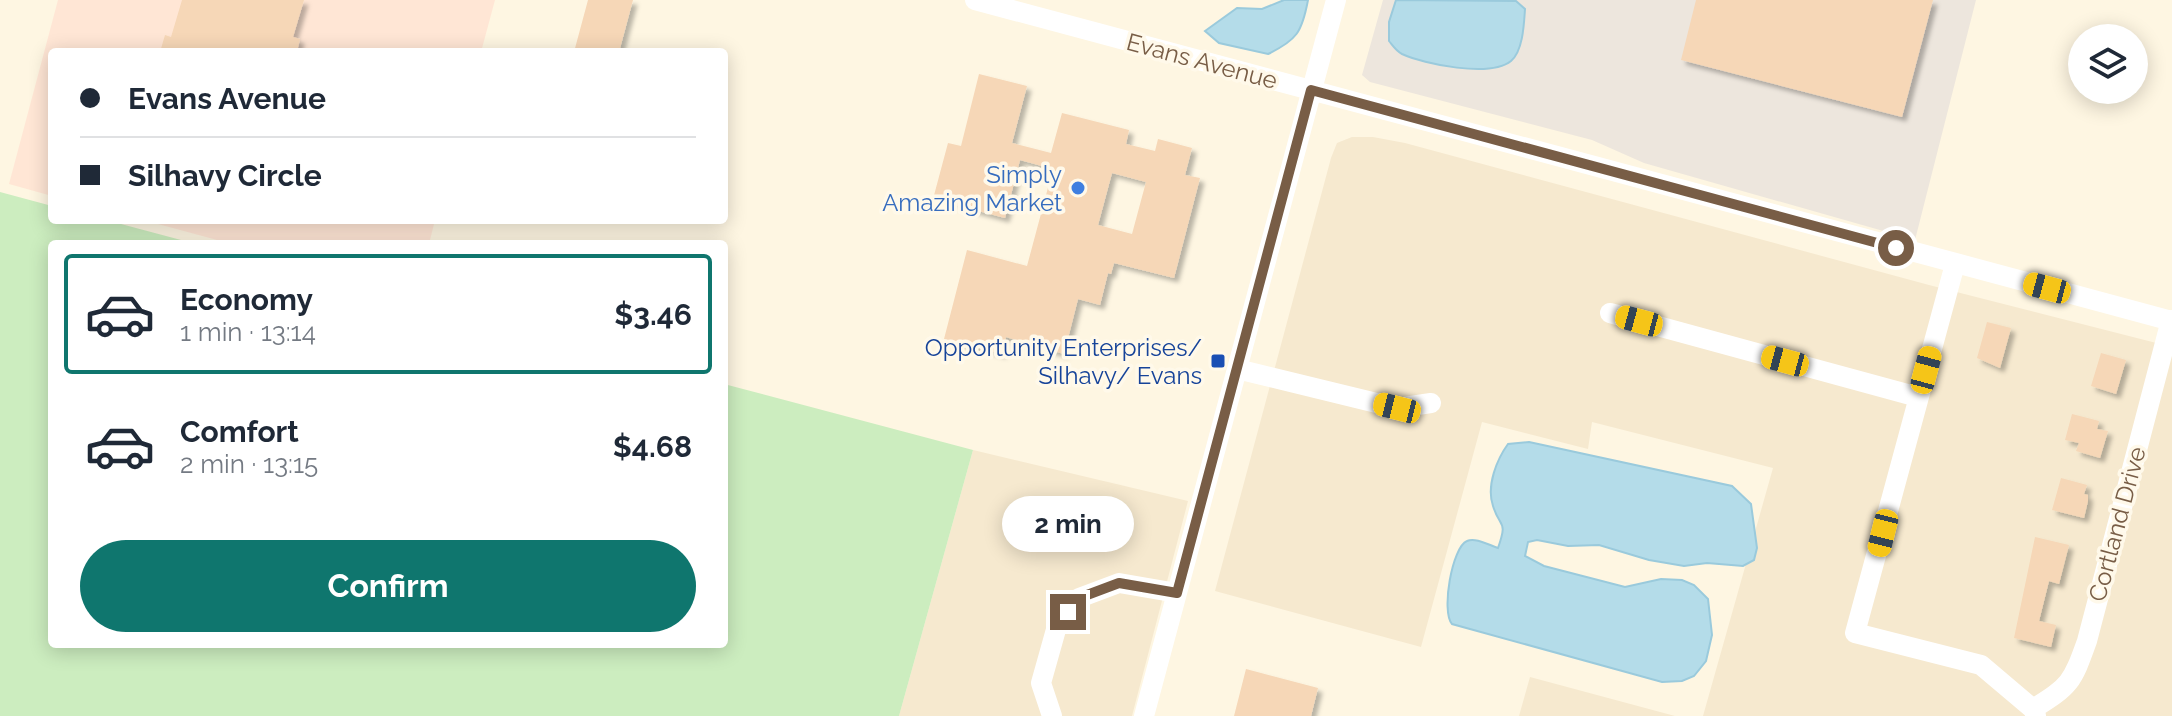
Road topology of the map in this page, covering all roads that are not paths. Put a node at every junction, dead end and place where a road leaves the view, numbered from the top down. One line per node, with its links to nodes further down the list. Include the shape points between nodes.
1 (975, 0): 3 (street, Evans Avenue)
2 (1336, 0): 3 (street)
3 (1311, 90): 4 (street, Evans Avenue); 7 (street)
4 (1955, 264): 6 (street, Evans Avenue); 8 (street)
5 (1610, 313): 8 (street)
6 (2171, 320): 11 (street, Cortland Drive, via 2077,671)
7 (1237, 369): 9 (street, via 1397,408); 10 (street)
8 (1918, 397): 11 (street, via 1855,633 1981,665)
9 (1431, 403)
10 (1177, 593): 12 (street, via 1119,583 1079,598 1057,626 1041,683); 13 (street)
11 (2035, 713)
12 (1052, 716)
13 (1144, 716)

